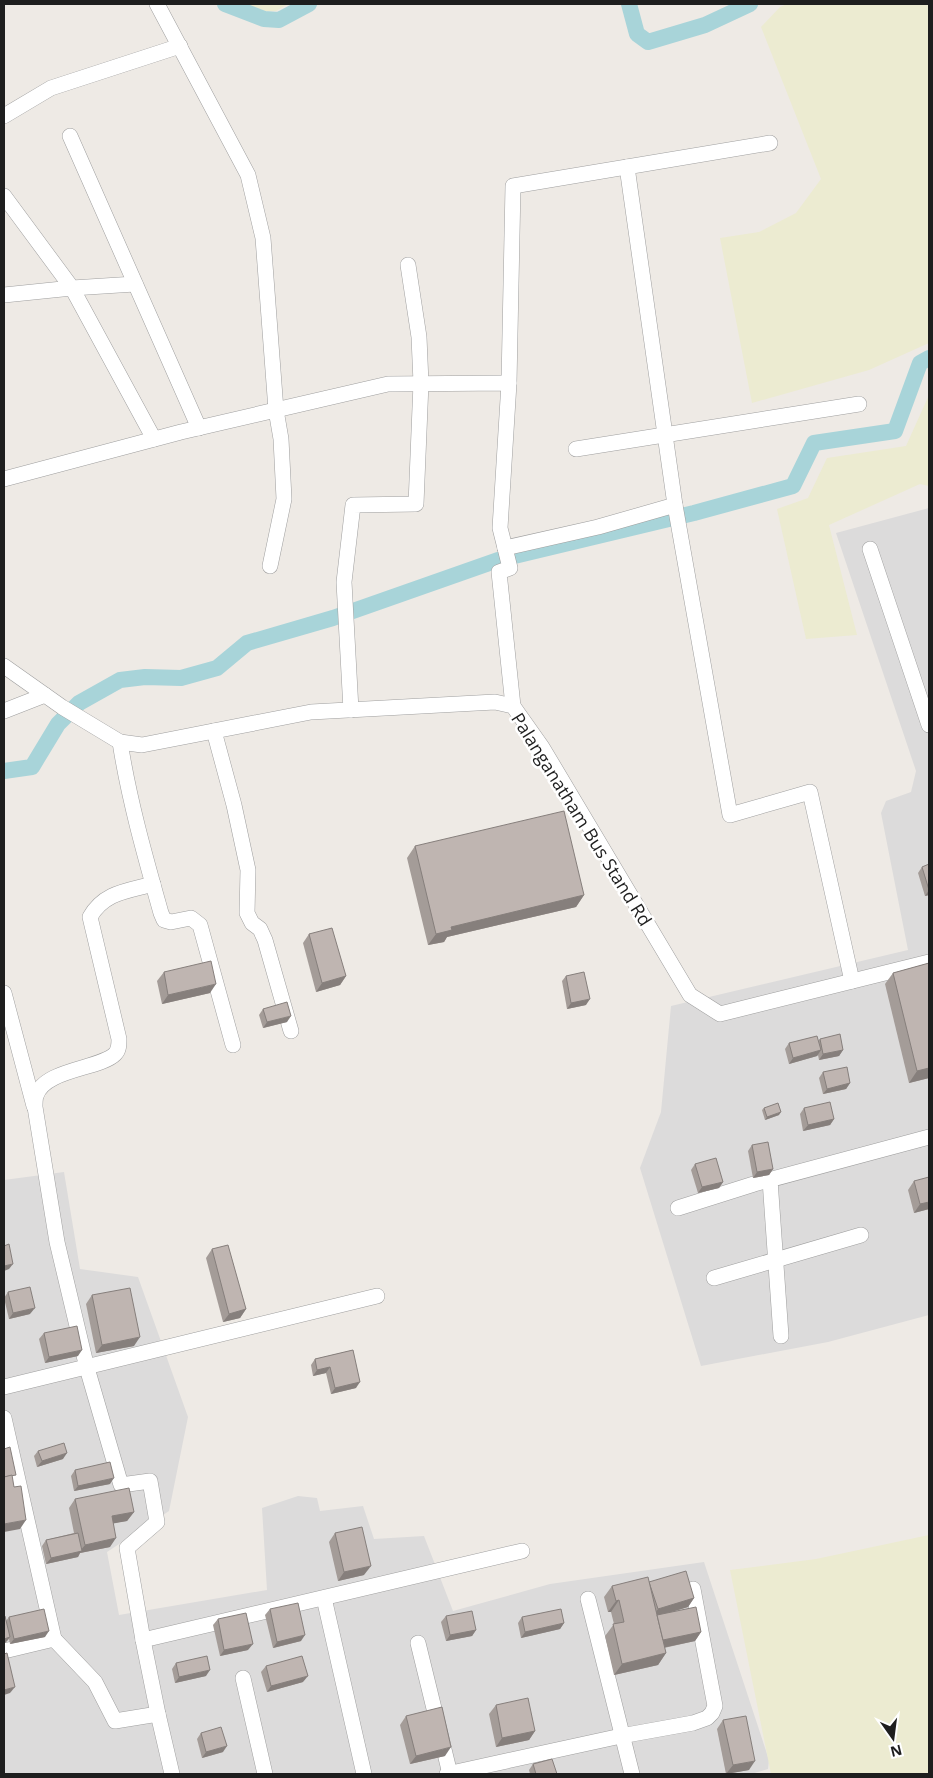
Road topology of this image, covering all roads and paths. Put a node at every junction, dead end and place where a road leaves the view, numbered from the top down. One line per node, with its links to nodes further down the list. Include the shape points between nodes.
1 (157, 4): 2 (street)
2 (180, 46): 3 (street, via 51,88); 15 (street, via 248,175 263,238)
3 (4, 116)
4 (70, 136): 9 (street)
5 (770, 143): 6 (street)
6 (627, 167): 12 (street, via 513,186); 17 (street)
7 (4, 196): 10 (street)
8 (408, 265): 13 (street, via 419,337)
9 (135, 284): 10 (street); 16 (street)
10 (72, 288): 11 (street); 18 (street)
11 (4, 295)
12 (509, 382): 13 (street); 22 (street, via 500,528)
13 (421, 383): 15 (street, via 388,384); 29 (street, via 416,504 353,505 344,582)
14 (859, 404): 17 (street)
15 (276, 410): 16 (street); 24 (street, via 284,499)
16 (199, 428): 18 (street)
17 (666, 435): 19 (street); 21 (street)
18 (154, 439): 20 (street)
19 (576, 449)
20 (4, 479)
21 (675, 505): 22 (street); 35 (street, via 730,815 810,792)
22 (506, 548): 27 (street, via 510,568 499,572)
23 (870, 549): 30 (street)
24 (270, 566)
25 (4, 666): 26 (street, Palanganatham Bus Stand Rd)
26 (45, 695): 28 (street); 32 (street, Palanganatham Bus Stand Rd)
27 (513, 706): 29 (street, Palanganatham Bus Stand Rd, via 495,702); 35 (street, Palanganatham Bus Stand Rd, via 542,747 690,995 720,1014)
28 (4, 710)
29 (350, 710): 31 (street, Palanganatham Bus Stand Rd, via 311,712)
30 (929, 725)
31 (214, 731): 32 (street, Palanganatham Bus Stand Rd, via 142,745); 37 (street, via 248,870 247,913 265,940)
32 (120, 742): 33 (street, via 126,784)
33 (153, 884): 38 (street, via 164,920 171,922 191,918 200,925); 39 (street, via 111,896 90,917 119,1039 116,1054 56,1077 36,1094)
34 (929, 962): 35 (street, Palanganatham Bus Stand Rd)
35 (852, 981)
36 (4, 993): 39 (street)
37 (291, 1031)
38 (233, 1045)
39 (35, 1108): 48 (street, via 58,1242)
40 (929, 1138): 41 (street)
41 (770, 1180): 42 (street); 44 (street)
42 (678, 1208)
43 (861, 1235): 44 (street)
44 (776, 1260): 45 (street); 47 (street)
45 (714, 1278)
46 (377, 1296): 48 (street)
47 (781, 1336)
48 (87, 1368): 49 (street); 56 (street, via 121,1485 150,1481 157,1522 127,1548)
49 (4, 1387)
50 (4, 1418): 55 (street)
51 (522, 1552): 53 (street)
52 (693, 1589): 61 (street, via 715,1706 712,1713 693,1724)
53 (324, 1598): 56 (street); 64 (street)
54 (588, 1599): 61 (street)
55 (54, 1639): 58 (street); 60 (street, via 95,1682 115,1721)
56 (143, 1640): 60 (street)
57 (418, 1643): 65 (street)
58 (4, 1651)
59 (242, 1678): 63 (street)
60 (158, 1714): 62 (street)
61 (621, 1736): 65 (street); 66 (street)
62 (172, 1774)
63 (265, 1774)
64 (364, 1774)
65 (449, 1774)
66 (632, 1774)

